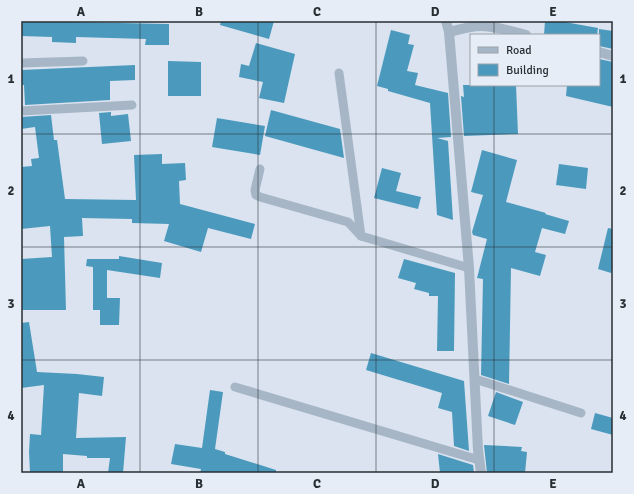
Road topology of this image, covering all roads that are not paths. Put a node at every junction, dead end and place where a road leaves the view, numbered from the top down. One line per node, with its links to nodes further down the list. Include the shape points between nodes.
1 (446, 21): 2 (street)
2 (449, 32): 3 (street, via 481,26); 13 (street)
3 (522, 34)
4 (600, 52): 5 (street)
5 (613, 56)
6 (83, 61): 7 (lane)
7 (21, 63)
8 (339, 74): 12 (lane)
9 (132, 105): 10 (lane)
10 (21, 111)
11 (260, 169): 12 (lane, via 255,190 260,197 348,222)
12 (361, 236): 13 (lane)
13 (469, 268): 14 (street)
14 (474, 379): 16 (lane); 17 (street)
15 (235, 387): 17 (lane)
16 (581, 413)
17 (479, 460): 18 (street)
18 (481, 473)

